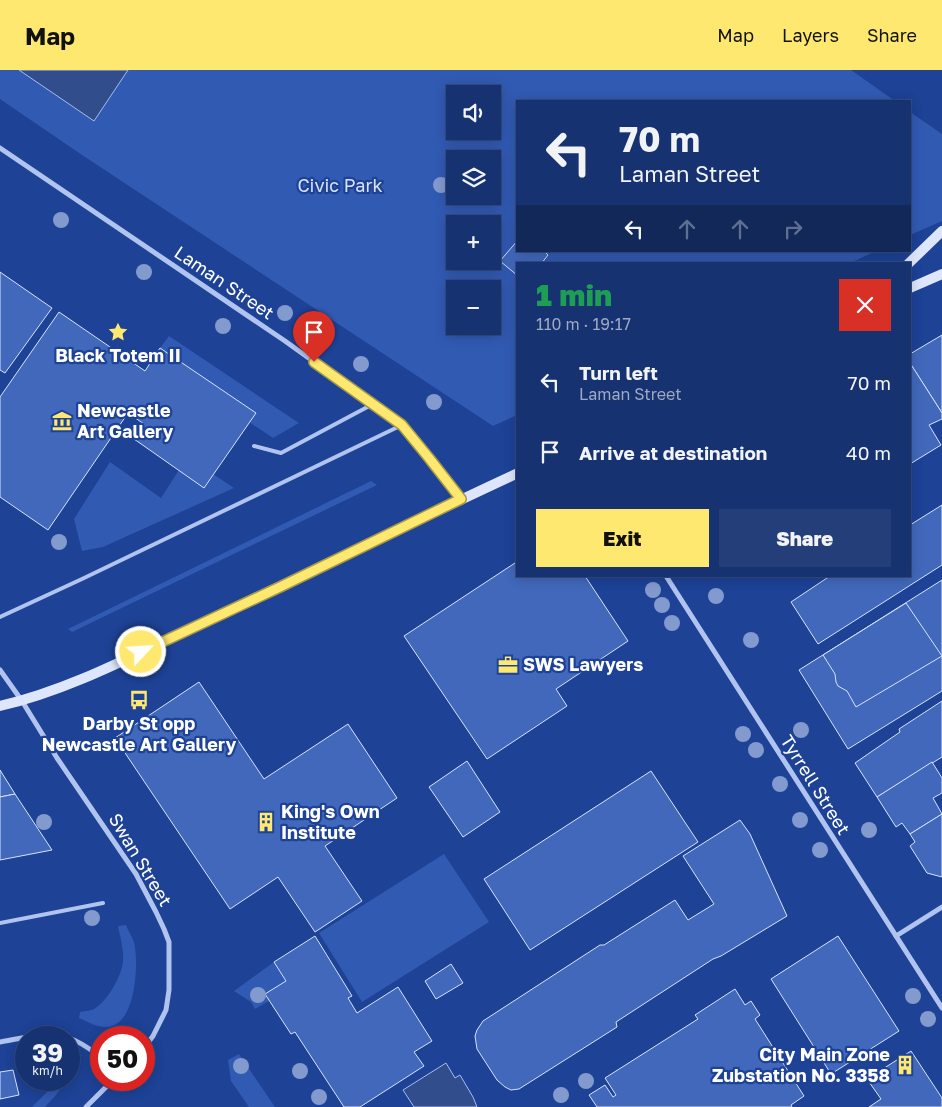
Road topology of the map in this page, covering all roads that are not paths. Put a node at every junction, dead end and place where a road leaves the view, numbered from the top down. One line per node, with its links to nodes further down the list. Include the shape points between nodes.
1 (0, 148): 6 (street, Laman Street)
2 (942, 231): 3 (main road)
3 (910, 262)
4 (942, 274): 5 (main road)
5 (911, 288)
6 (373, 404): 7 (street, Laman Street); 8 (lane, via 282,453)
7 (402, 425): 10 (street, Laman Street); 12 (lane)
8 (254, 446)
9 (516, 474): 10 (main road)
10 (461, 499): 14 (main road, via 71,684)
11 (667, 577): 19 (street, Tyrrell Street)
12 (0, 617)
13 (0, 670): 14 (street, Swan Street)
14 (22, 701): 15 (main road); 21 (street, Swan Street, via 136,874 169,942 166,1010)
15 (0, 706)
16 (103, 903): 18 (lane)
17 (942, 907): 19 (street)
18 (0, 923)
19 (896, 936): 20 (street, Tyrrell Street)
20 (942, 1008)
21 (155, 1032)
22 (15, 1039): 23 (street)
23 (0, 1042)
24 (101, 1091): 25 (street)
25 (86, 1107)

